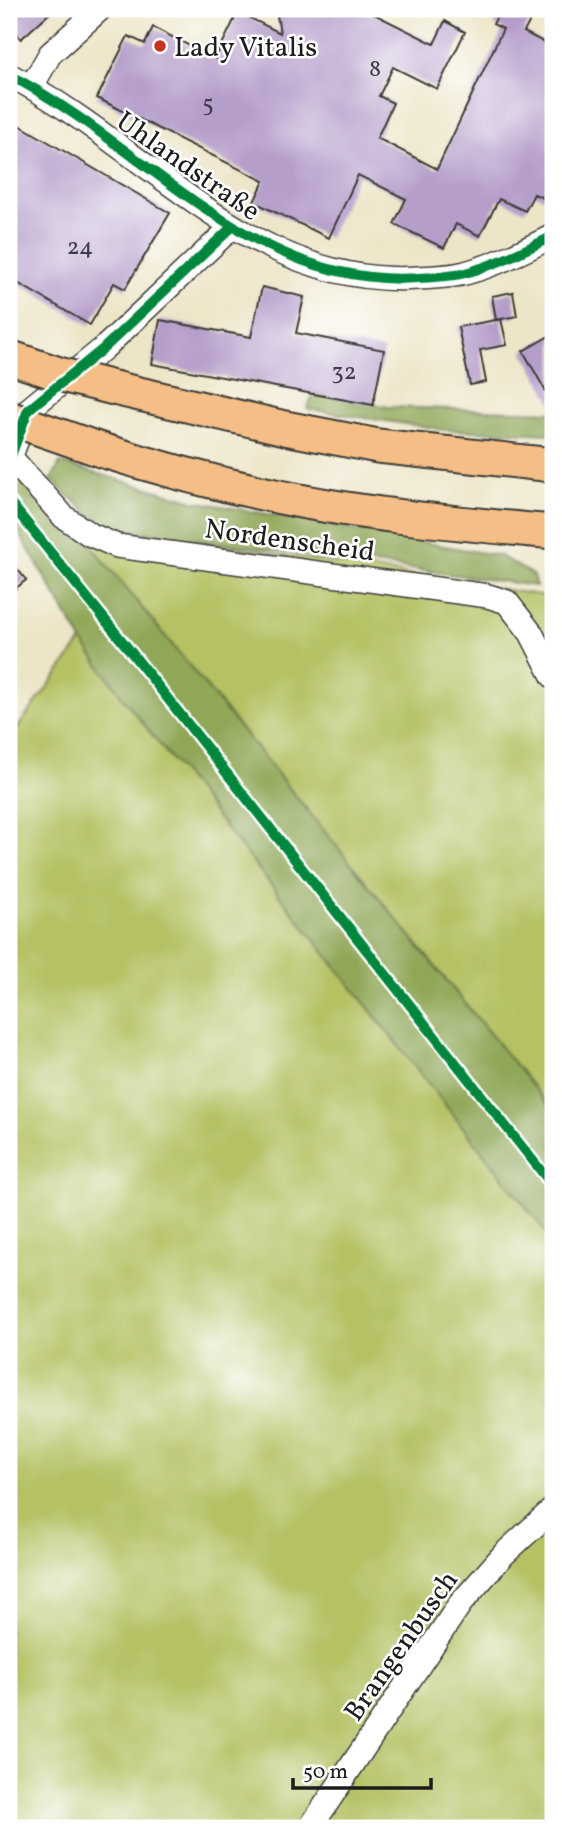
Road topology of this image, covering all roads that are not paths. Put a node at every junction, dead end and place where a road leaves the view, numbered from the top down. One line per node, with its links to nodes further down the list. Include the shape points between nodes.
1 (100, 9): 3 (street, via 50,54)
2 (9, 75): 3 (street, Uhlandstraße)
3 (32, 86): 4 (street, Uhlandstraße)
4 (232, 227): 5 (street, Uhlandstraße, via 335,273 400,280 463,274); 10 (street, via 104,348 28,410)
5 (553, 236)
6 (9, 357): 9 (highway, bridge, via 62,375 285,428)
7 (9, 418): 12 (highway, bridge, via 163,469 281,497)
8 (553, 457): 9 (highway)
9 (482, 459): 11 (highway)
10 (10, 460): 13 (street, Nordenscheid, via 64,517 117,546 488,596 507,603 531,633)
11 (553, 466)
12 (553, 532)
13 (553, 676)
14 (553, 1509): 15 (street, Brangenbusch, via 504,1554 460,1605)
15 (310, 1828)

